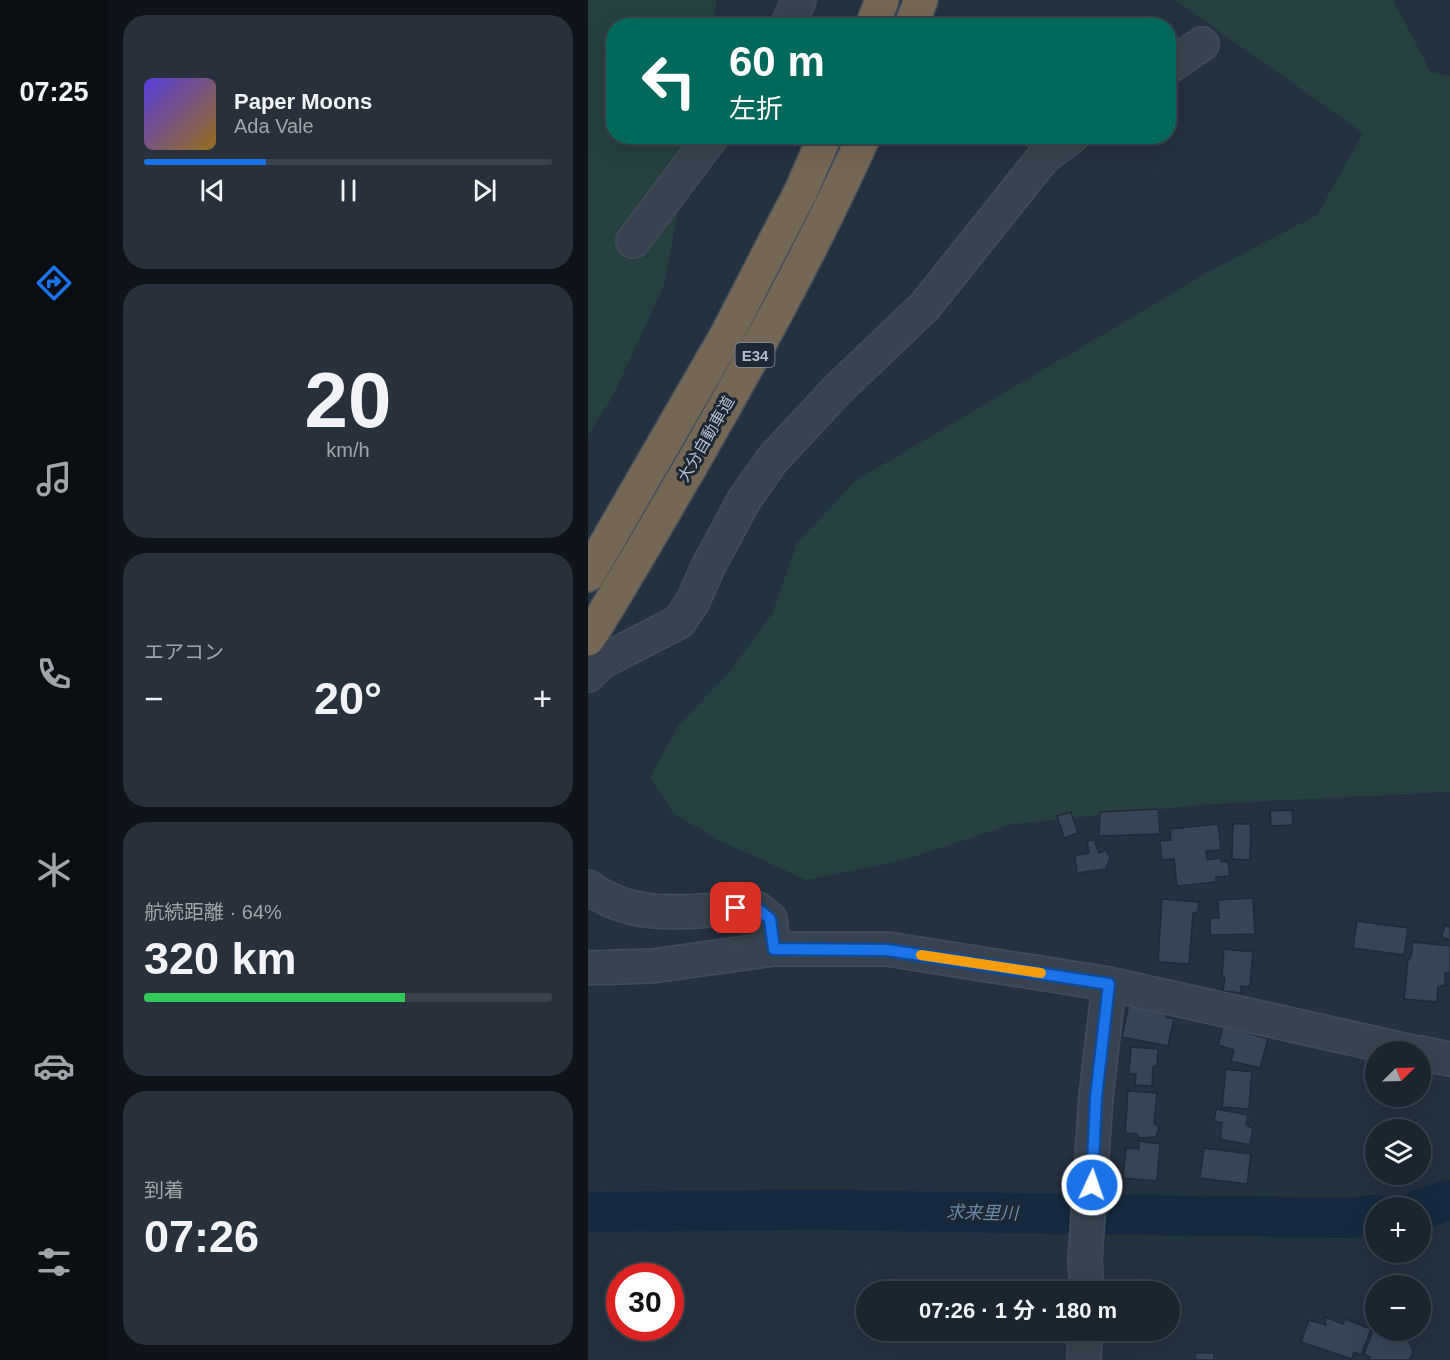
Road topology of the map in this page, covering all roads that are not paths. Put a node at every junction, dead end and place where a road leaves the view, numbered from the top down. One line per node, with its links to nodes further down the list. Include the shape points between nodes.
1 (799, 0): 4 (street)
2 (882, 0): 5 (highway)
3 (921, 0): 6 (highway)
4 (791, 18)
5 (875, 18)
6 (914, 18)
7 (1202, 44): 8 (street)
8 (1176, 62)
9 (706, 144): 13 (street)
10 (822, 144): 14 (highway, 大分自動車道 / E34, via 726,336)
11 (860, 144): 15 (highway, 大分自動車道 / E34, via 755,355)
12 (1061, 144): 16 (street, via 1043,158 925,306 838,389 772,460 744,500 679,622 601,662)
13 (633, 242)
14 (588, 575)
15 (588, 639)
16 (588, 675)
17 (588, 887): 18 (street, via 601,897 626,906 665,913 758,909 770,919)
18 (774, 949): 19 (street, via 652,966); 20 (street, via 887,950)
19 (588, 968)
20 (1109, 984): 21 (street); 24 (street, via 1096,1097)
21 (1365, 1041)
22 (1431, 1055): 23 (street)
23 (1450, 1059)
24 (1087, 1281)
25 (1085, 1341): 26 (street)
26 (1084, 1360)

